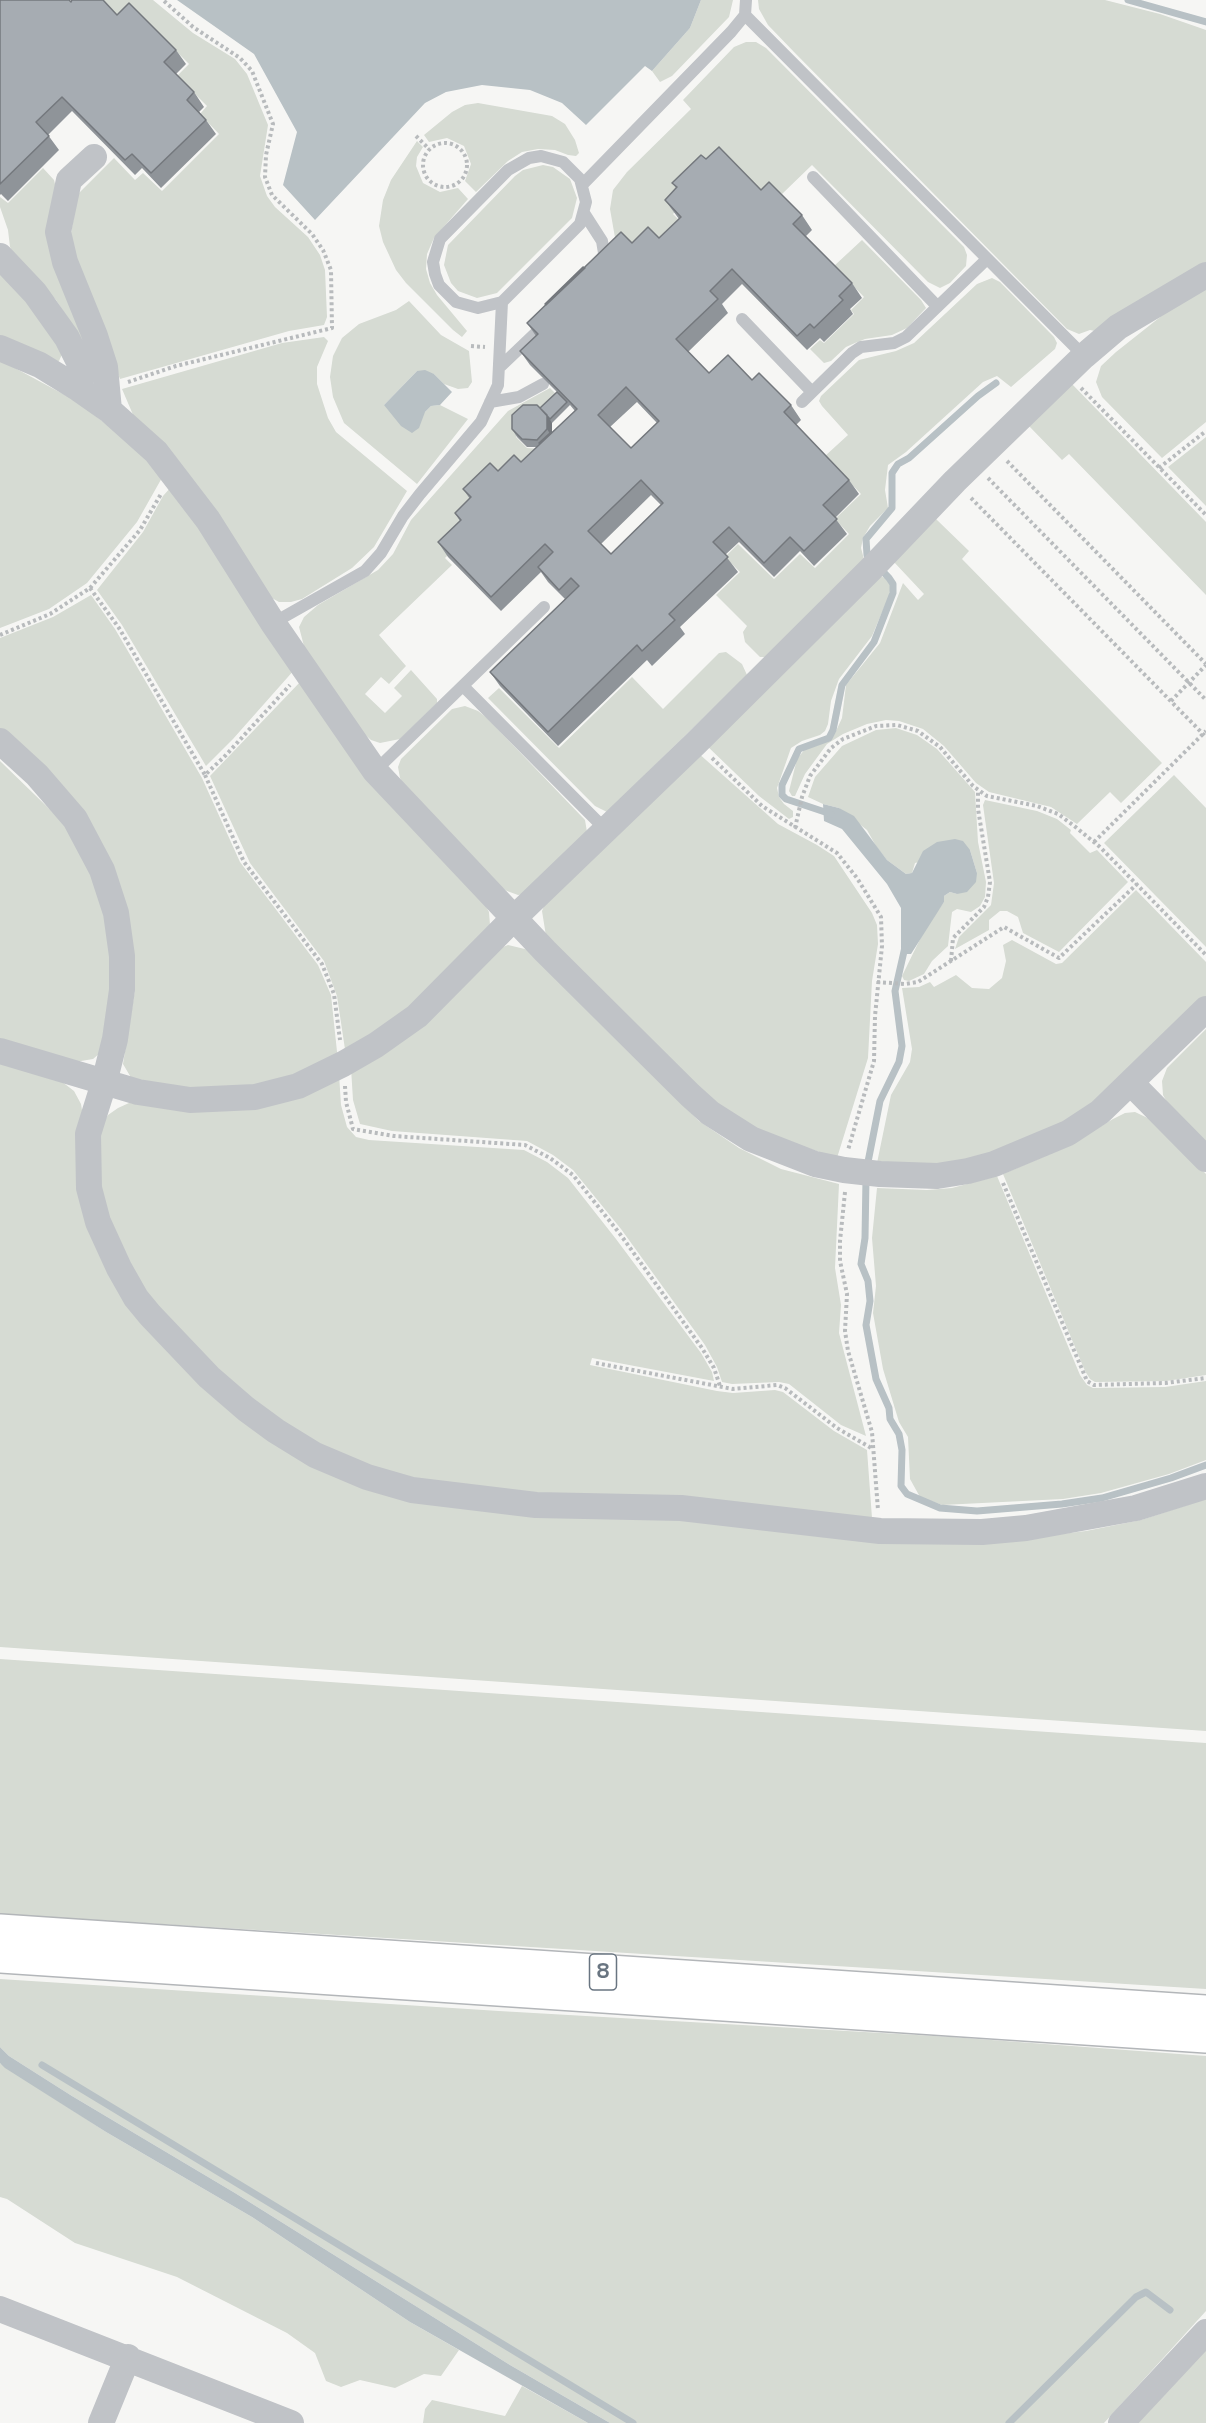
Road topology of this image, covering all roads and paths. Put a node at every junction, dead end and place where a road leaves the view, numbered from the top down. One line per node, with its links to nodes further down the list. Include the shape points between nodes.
1 (163, 0): 24 (path, via 252,71 273,124 265,177 272,195 323,250 331,270 332,328 176,366)
2 (746, 0): 3 (lane)
3 (745, 15): 8 (lane); 11 (lane)
4 (416, 136): 5 (path)
5 (429, 149): 5 (path, via 423,165 429,181 444,188 460,181 467,166 461,150 445,143)
6 (94, 157): 24 (street, via 69,180 58,232 65,262 105,367)
7 (813, 177): 15 (lane)
8 (582, 185): 9 (lane); 14 (lane, via 563,162 529,158 508,170 440,239 434,262 439,285 446,294 467,306)
9 (584, 213): 13 (lane, via 602,240 604,253 601,268); 14 (lane, via 572,234)
10 (1, 254): 22 (street, via 67,338 80,364)
11 (987, 259): 15 (lane); 19 (lane)
12 (1206, 275): 19 (street, via 1118,327)
13 (592, 277)
14 (502, 302): 20 (lane)
15 (938, 306): 23 (lane, via 906,337 852,353)
16 (554, 314): 20 (lane)
17 (742, 319): 23 (lane)
18 (0, 348): 22 (street, via 40,365)
19 (1075, 364): 28 (street); 29 (path)
20 (501, 366): 25 (lane)
21 (543, 384): 25 (lane, via 519,397)
22 (80, 389): 24 (street)
23 (812, 392): 26 (lane)
24 (108, 398): 30 (street)
25 (490, 402): 35 (lane, via 481,422 409,508 365,571)
26 (802, 402)
27 (1206, 431): 29 (path)
28 (982, 455): 31 (street); 37 (path); 39 (path)
29 (1159, 468): 32 (path)
30 (172, 472): 33 (path, via 140,530); 35 (street, via 208,520)
31 (955, 481): 42 (path); 45 (street)
32 (1206, 515)
33 (90, 588): 36 (path, via 50,614); 47 (path, via 119,628)
34 (544, 607): 40 (lane)
35 (273, 623): 38 (street)
36 (0, 634)
37 (1206, 665): 39 (path)
38 (304, 668): 46 (street); 47 (path)
39 (1189, 683): 41 (path); 42 (path)
40 (464, 687): 46 (lane); 50 (lane)
41 (1206, 700)
42 (1171, 701): 43 (path)
43 (1205, 734): 51 (path)
44 (0, 741): 60 (street, via 37,775 75,819 110,888 123,972 115,1039)
45 (696, 743): 49 (path, via 762,806); 50 (street)
46 (375, 771): 53 (street)
47 (205, 775): 59 (path, via 244,862 321,964 334,994)
48 (978, 789): 49 (path, via 940,747 918,731 897,725 876,726 831,748 810,776); 51 (path, via 987,796 1058,814); 55 (path, via 990,882 988,897 984,907 953,938)
49 (795, 828): 56 (path, via 837,853 874,903 881,917)
50 (606, 830): 53 (street)
51 (1094, 842): 52 (path)
52 (1137, 884): 54 (path); 55 (path, via 1059,958 1004,927)
53 (513, 919): 59 (street, via 417,1016); 64 (street, via 710,1113 751,1139 786,1154)
54 (1206, 955)
55 (951, 961): 56 (path, via 928,977 905,984)
56 (877, 982): 64 (path, via 874,1061)
57 (1206, 1009): 61 (street)
58 (0, 1051): 60 (street)
59 (343, 1064): 60 (street, via 298,1086 255,1097 190,1100); 67 (path, via 353,1129 394,1136 525,1145 573,1175 702,1348)
60 (104, 1083): 70 (street, via 88,1134 87,1175 98,1222 136,1298 209,1377 253,1415 315,1455 412,1490 501,1502 681,1508)
61 (1131, 1083): 62 (street); 63 (street, via 1100,1112 1068,1133)
62 (1206, 1159)
63 (994, 1164): 64 (street, via 937,1176); 66 (path, via 1087,1381 1094,1385)
64 (860, 1172): 68 (path, via 846,1186 840,1261 847,1294 848,1350 869,1415)
65 (596, 1363): 67 (path)
66 (1206, 1378)
67 (720, 1386): 68 (path, via 785,1388 837,1428)
68 (874, 1449): 70 (path)
69 (1206, 1486): 70 (street, via 1136,1508 1026,1528 982,1532)
70 (880, 1531)
71 (0, 1931): 73 (highway, 8)
72 (0, 1956): 74 (highway, 8)
73 (1206, 2012)
74 (1206, 2036)
75 (0, 2309): 77 (street)
76 (1206, 2332): 80 (street)
77 (128, 2357): 78 (street); 79 (street)
78 (101, 2423)
79 (291, 2423)
80 (1121, 2423)

